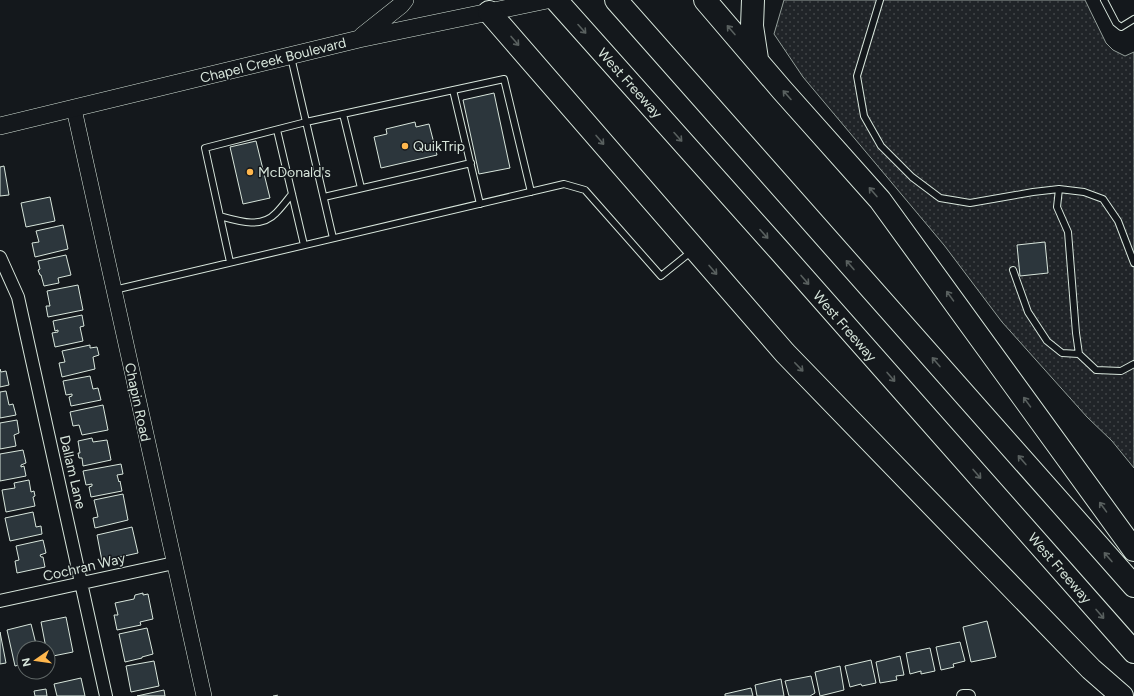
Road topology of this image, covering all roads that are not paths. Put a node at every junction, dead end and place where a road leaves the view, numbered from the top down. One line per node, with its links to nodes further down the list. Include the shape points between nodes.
1 (405, 0): 11 (main road)
2 (546, 0): 9 (main road, Chapel Creek Boulevard, via 520,6)
3 (556, 0): 43 (highway, West Freeway, one-way to 43)
4 (616, 0): 41 (highway, one-way to 4)
5 (705, 0): 13 (highway, one-way to 5)
6 (753, 0): 13 (highway, via 752,26)
7 (880, 0): 22 (lane, via 857,76 864,116 881,146 912,177 940,198 970,204)
8 (1104, 0): 10 (lane, via 1116,23 1121,27)
9 (484, 6): 11 (main road, Chapel Creek Boulevard); 30 (highway, one-way to 30)
10 (1134, 20)
11 (359, 39): 12 (main road, Chapel Creek Boulevard)
12 (291, 55): 15 (main road, Chapel Creek Boulevard); 17 (lane)
13 (757, 59): 38 (highway, one-way to 13, via 880,200)
14 (453, 90): 16 (lane); 20 (lane); 23 (lane, via 504,79)
15 (74, 108): 18 (main road, Chapel Creek Boulevard); 35 (street, Chapin Road)
16 (343, 114): 17 (lane); 21 (lane)
17 (306, 122): 19 (lane); 25 (lane)
18 (0, 126)
19 (277, 130): 24 (lane); 27 (lane, via 205,148)
20 (470, 163): 21 (lane); 26 (lane)
21 (360, 188): 25 (lane)
22 (1059, 189): 33 (lane, via 1084,192 1103,200 1118,221); 36 (lane, via 1057,206 1068,232)
23 (530, 192): 26 (lane); 30 (lane, via 564,184 585,190 661,276)
24 (292, 194): 27 (lane, via 275,214 265,221 240,222); 29 (lane)
25 (324, 197): 28 (lane)
26 (480, 204): 28 (lane)
27 (220, 216): 32 (lane)
28 (333, 238): 29 (lane)
29 (304, 245): 32 (lane)
30 (695, 249): 48 (highway, one-way to 48, via 785,353 1086,663)
31 (0, 257): 40 (street, Dallam Lane, via 18,297)
32 (230, 262): 35 (lane)
33 (1134, 263)
34 (1013, 270): 36 (lane, via 1028,312 1047,341 1062,354)
35 (114, 290): 39 (street, Chapin Road)
36 (1079, 354): 37 (lane, via 1096,370 1121,371)
37 (1134, 364)
38 (1134, 550)
39 (174, 562): 40 (street, Cochran Way); 45 (street, Chapin Road)
40 (82, 582): 42 (street, Cochran Way); 44 (street, Dallam Lane)
41 (1134, 586)
42 (0, 601)
43 (1134, 652)
44 (106, 696)
45 (204, 696)
46 (963, 696): 47 (street)
47 (968, 696)
48 (1122, 696)

